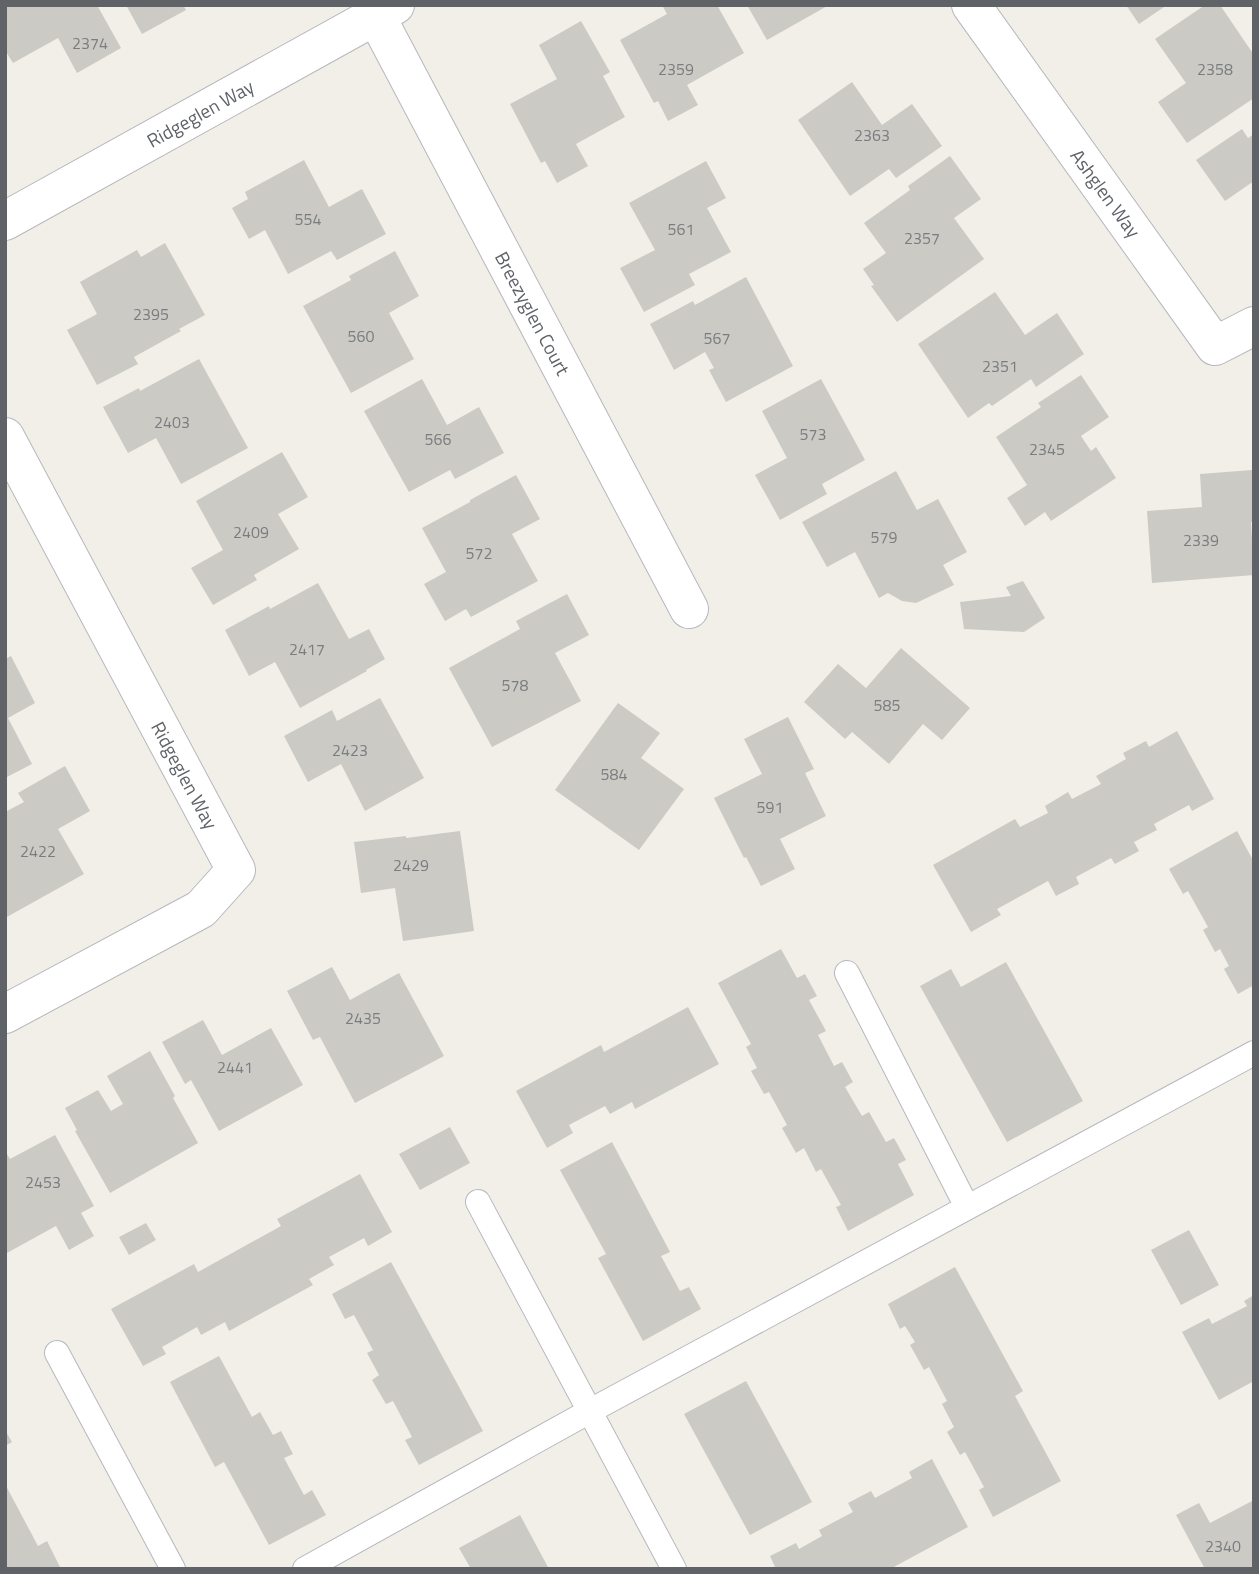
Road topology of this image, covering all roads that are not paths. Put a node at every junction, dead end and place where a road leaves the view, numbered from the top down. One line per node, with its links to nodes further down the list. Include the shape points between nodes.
1 (971, 5): 4 (street, Ashglen Way, via 1215,346)
2 (385, 10): 3 (street, Ridgeglen Way); 6 (street, Breezyglen Court)
3 (5, 221)
4 (1254, 326)
5 (5, 437): 8 (street, Ridgeglen Way, via 236,870 201,909)
6 (689, 610)
7 (847, 973): 11 (lane)
8 (5, 1014)
9 (1254, 1053): 11 (lane)
10 (478, 1202): 13 (lane)
11 (967, 1208): 13 (lane)
12 (57, 1353): 14 (lane)
13 (590, 1411): 15 (lane); 16 (lane)
14 (173, 1569)
15 (305, 1569)
16 (674, 1569)

